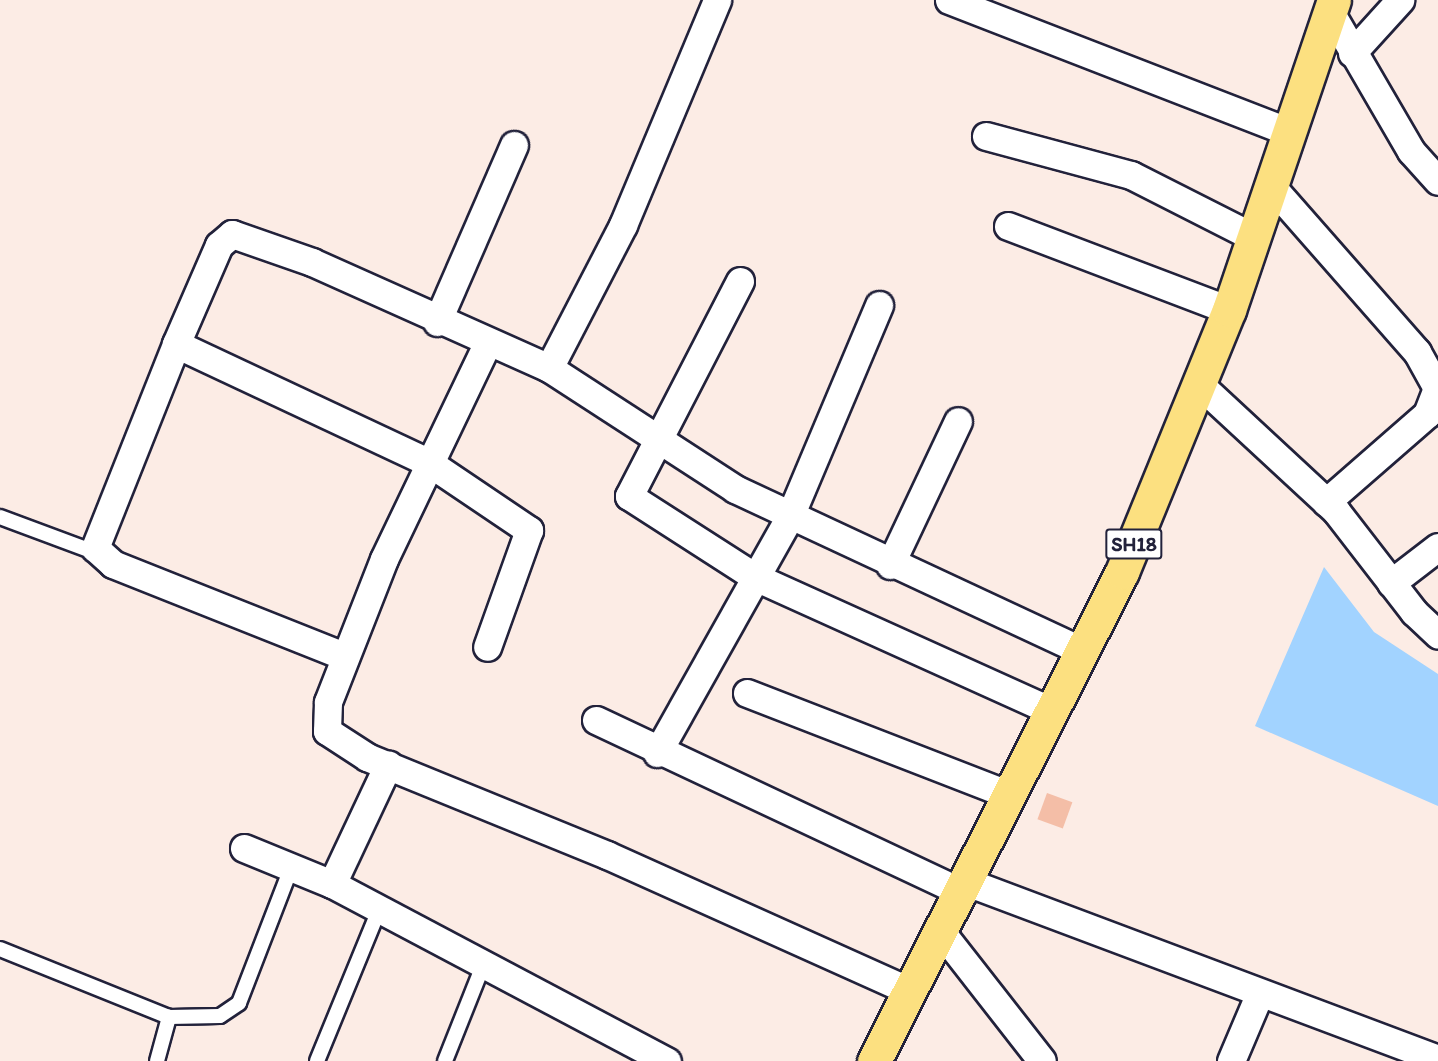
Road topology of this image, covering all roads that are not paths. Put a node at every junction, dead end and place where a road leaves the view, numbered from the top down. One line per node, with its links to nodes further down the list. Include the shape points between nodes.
1 (717, 0): 19 (street, via 622,225)
2 (949, 0): 6 (street)
3 (1400, 0): 5 (street)
4 (1331, 5): 5 (street); 6 (main road, SH18)
5 (1352, 53): 9 (street, via 1410,151)
6 (1287, 131): 10 (main road, SH18)
7 (986, 136): 12 (street, via 1131,175)
8 (514, 145): 16 (street)
9 (1438, 181)
10 (1272, 187): 12 (main road, SH18); 21 (street, via 1417,352 1434,377)
11 (1008, 226): 15 (street)
12 (1254, 238): 15 (main road, SH18)
13 (740, 281): 23 (street)
14 (879, 305): 26 (street)
15 (1229, 310): 20 (main road, SH18)
16 (437, 322): 17 (street, via 312,261 232,234 219,245); 18 (street)
17 (176, 344): 24 (street); 29 (street)
18 (487, 344): 19 (street); 24 (street)
19 (549, 368): 23 (street)
20 (1199, 384): 25 (street); 35 (main road, SH18, via 1122,572)
21 (1437, 400): 25 (street)
22 (958, 421): 30 (street)
23 (659, 439): 26 (street); 31 (street, via 629,496)
24 (428, 462): 34 (street, via 529,530); 36 (street)
25 (1326, 502): 32 (street)
26 (790, 516): 30 (street); 31 (street)
27 (0, 517): 29 (lane)
28 (1438, 547): 32 (street)
29 (98, 553): 36 (street, via 113,564)
30 (890, 566): 35 (street)
31 (755, 577): 38 (street); 40 (street)
32 (1391, 583): 33 (street)
33 (1438, 634)
34 (487, 647)
35 (1083, 651): 38 (main road, SH18)
36 (344, 656): 41 (street, via 328,702 327,731)
37 (747, 693): 42 (street)
38 (1054, 711): 42 (main road, SH18)
39 (596, 720): 40 (street)
40 (657, 753): 46 (street)
41 (388, 765): 45 (street); 51 (street, via 607,855)
42 (1010, 795): 46 (main road, SH18)
43 (244, 848): 44 (street)
44 (291, 868): 45 (street); 53 (lane, via 239,1003 220,1016)
45 (332, 884): 47 (street)
46 (965, 887): 48 (main road, SH18); 52 (street)
47 (378, 912): 50 (street); 56 (lane)
48 (942, 933): 51 (main road, SH18); 60 (street)
49 (0, 949): 53 (lane)
50 (482, 968): 57 (lane); 58 (street)
51 (908, 990): 59 (main road, SH18)
52 (1259, 995): 54 (street); 61 (street)
53 (169, 1017): 55 (lane)
54 (1438, 1059)
55 (157, 1061)
56 (317, 1061)
57 (445, 1061)
58 (667, 1061)
59 (874, 1061)
60 (1042, 1061)
61 (1231, 1061)

